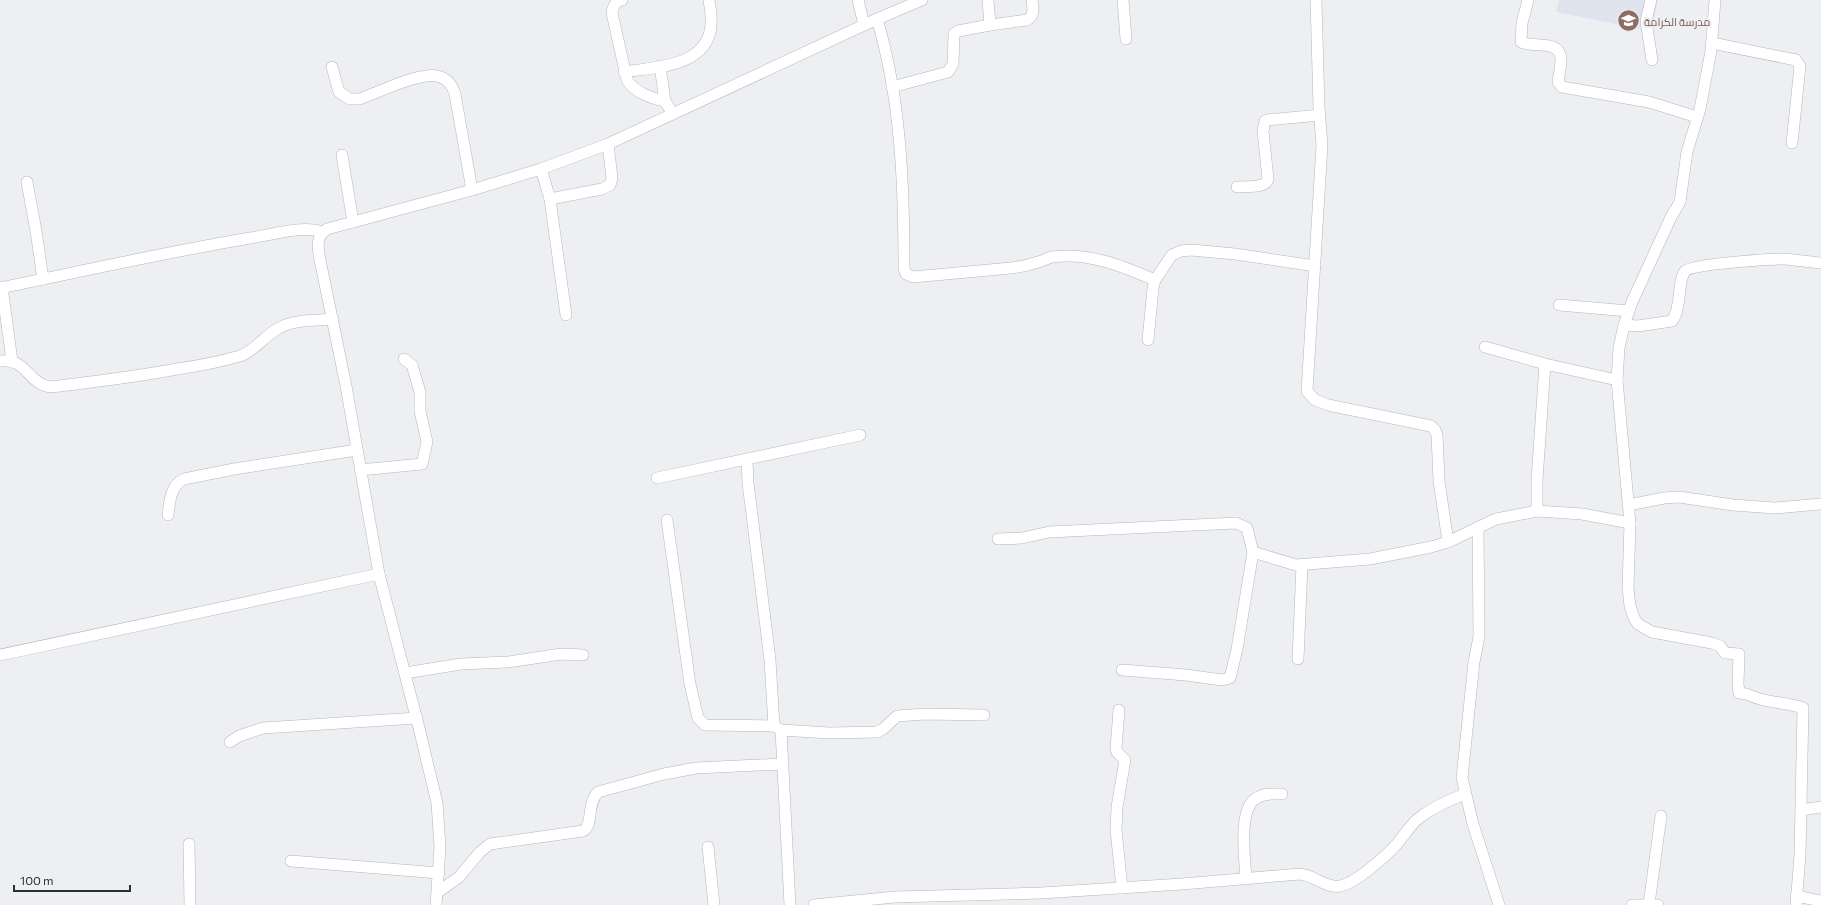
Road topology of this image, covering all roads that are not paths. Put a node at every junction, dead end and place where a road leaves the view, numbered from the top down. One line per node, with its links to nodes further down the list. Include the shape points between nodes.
1 (622, 0): 20 (street, via 613,7 612,13)
2 (708, 0): 18 (street, via 712,25 699,51 679,63)
3 (858, 0): 14 (street)
4 (922, 0): 12 (street)
5 (988, 0): 13 (street)
6 (1032, 0): 13 (street, via 1032,17 1027,20)
7 (1123, 0): 15 (street)
8 (1316, 0): 24 (street)
9 (1528, 0): 25 (street, via 1522,23 1521,42 1554,46 1559,51 1561,59 1558,82 1562,87 1649,102)
10 (1652, 0): 17 (street, via 1646,21)
11 (1715, 0): 16 (street)
12 (877, 19): 14 (street); 21 (street, via 886,49)
13 (990, 25): 21 (street, via 954,34 952,64 948,72)
14 (864, 26): 23 (street)
15 (1126, 39)
16 (1712, 43): 25 (street); 26 (street, via 1799,62)
17 (1652, 60)
18 (660, 66): 20 (street); 22 (street)
19 (332, 67): 32 (street, via 339,92 350,99 360,99 424,75 435,76 449,83 455,94)
20 (624, 72): 22 (street, via 632,87)
21 (892, 87): 39 (street, via 902,174 906,274 912,276 1011,268 1050,257 1083,256)
22 (665, 102): 23 (street)
23 (673, 114): 27 (street)
24 (1320, 116): 31 (street, via 1265,121 1263,131 1267,183); 37 (street, via 1322,152)
25 (1697, 117): 42 (street, via 1687,152 1680,202)
26 (1792, 143)
27 (608, 144): 29 (street); 33 (street, via 612,178 610,185 602,189)
28 (342, 155): 34 (street)
29 (540, 169): 32 (street); 33 (street)
30 (27, 182): 38 (street)
31 (1237, 187)
32 (472, 190): 34 (street)
33 (550, 199): 43 (street)
34 (353, 222): 35 (street)
35 (322, 232): 38 (street, via 297,230); 44 (street, via 318,247)
36 (1821, 263): 45 (street, via 1784,259 1690,267 1683,275 1677,309 1672,321 1638,326)
37 (1314, 266): 39 (street, via 1191,250 1181,251 1172,256); 66 (street, via 1306,387 1308,394 1328,405 1431,426 1435,430)
38 (43, 279): 40 (street)
39 (1155, 280): 46 (street)
40 (1, 288): 49 (street)
41 (1559, 305): 42 (street)
42 (1629, 311): 45 (street)
43 (566, 314)
44 (333, 319): 49 (street, via 280,327 242,356 216,363 120,379 43,386 22,366); 54 (street)
45 (1624, 325): 52 (street, via 1619,348)
46 (1148, 340)
47 (1485, 347): 51 (street)
48 (404, 359): 56 (street, via 412,365 420,392 420,412 427,442 422,464)
49 (12, 361): 50 (street)
50 (0, 362)
51 (1545, 364): 52 (street); 60 (street, via 1537,474)
52 (1617, 380): 59 (street)
53 (860, 435): 55 (street)
54 (357, 450): 56 (street); 61 (street, via 234,468 184,479 177,483 173,490)
55 (747, 460): 57 (street); 78 (street, via 750,507)
56 (360, 470): 69 (street)
57 (657, 478)
58 (1821, 504): 59 (street, via 1775,508 1679,497)
59 (1630, 505): 63 (street)
60 (1537, 511): 63 (street, via 1582,514); 64 (street, via 1508,515)
61 (168, 515)
62 (667, 520): 78 (street, via 690,684 698,718 704,725)
63 (1630, 523): 84 (street, via 1628,588 1630,606 1638,624 1652,632 1701,639 1720,646 1725,653 1739,654 1739,693 1746,693 1753,698 1769,702 1804,708)
64 (1478, 526): 66 (street); 82 (street, via 1479,637 1462,764)
65 (998, 539): 67 (street, via 1022,538 1049,532 1236,523 1247,528)
66 (1448, 542): 68 (street, via 1397,555)
67 (1253, 552): 68 (street, via 1289,564); 73 (street, via 1230,678 1222,680)
68 (1302, 565): 72 (street)
69 (379, 574): 70 (street); 74 (street)
70 (0, 655)
71 (583, 655): 74 (street, via 561,654 515,661 461,664)
72 (1298, 660)
73 (1122, 670)
74 (405, 674): 77 (street)
75 (1119, 710): 91 (street, via 1116,749 1125,760 1116,830)
76 (984, 714): 78 (street, via 897,716 877,732 829,733)
77 (416, 718): 79 (street, via 263,728 239,736); 89 (street, via 437,803)
78 (778, 728): 80 (street)
79 (230, 742)
80 (782, 764): 92 (street, via 696,768 598,792 590,808 587,829 490,844 480,852 460,877); 98 (street)
81 (1282, 794): 90 (street, via 1255,798 1248,806 1244,843)
82 (1465, 794): 90 (street, via 1418,819 1397,845 1350,883 1329,885 1311,876 1300,874); 100 (street)
83 (1821, 807): 84 (street)
84 (1802, 810): 93 (street)
85 (1661, 816): 102 (street)
86 (189, 844): 95 (street)
87 (708, 848): 97 (street)
88 (291, 861): 89 (street)
89 (439, 873): 92 (street)
90 (1246, 879): 91 (street)
91 (1122, 888): 99 (street, via 895,897)
92 (438, 892): 96 (street)
93 (1796, 901): 94 (street)
94 (1821, 901)
95 (190, 905)
96 (436, 905)
97 (714, 905)
98 (790, 905)
99 (814, 905)
100 (1499, 905)
101 (1632, 905): 102 (street)
102 (1654, 905)

